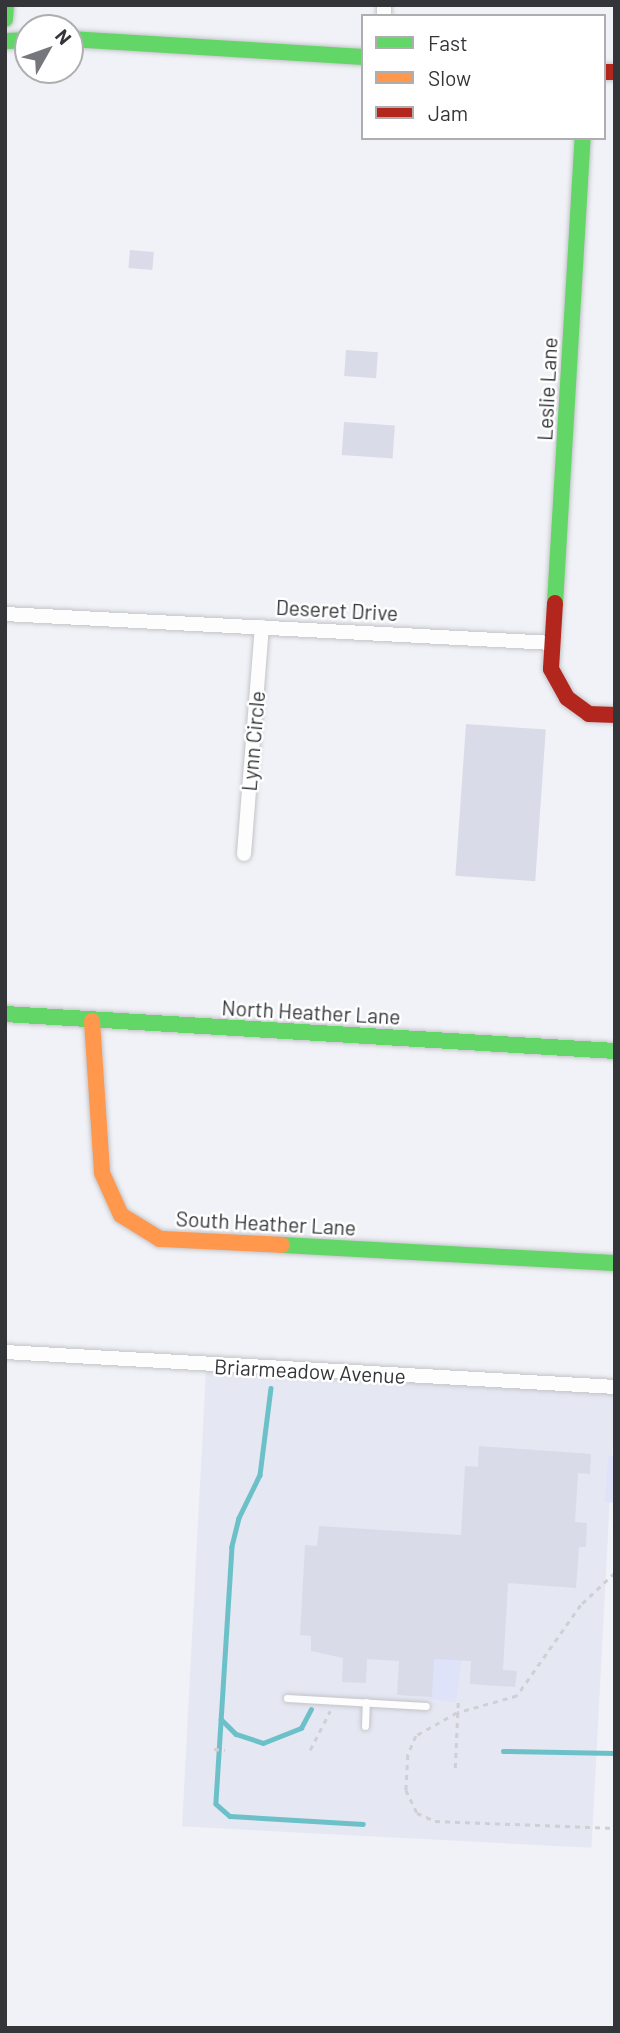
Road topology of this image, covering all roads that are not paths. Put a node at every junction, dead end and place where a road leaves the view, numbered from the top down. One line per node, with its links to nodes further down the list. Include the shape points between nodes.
1 (6, 5): 2 (street)
2 (5, 19)
3 (84, 40): 4 (street)
4 (361, 57)
5 (583, 140): 8 (street, Leslie Lane)
6 (5, 614): 7 (street, Deseret Drive)
7 (262, 627): 8 (street, Deseret Drive); 10 (street, Lynn Circle)
8 (553, 643): 9 (street, via 551,669 567,698 589,715)
9 (615, 715)
10 (244, 854)
11 (5, 1014): 12 (street, North Heather Lane)
12 (92, 1021): 13 (street, North Heather Lane); 14 (street, South Heather Lane, via 102,1173 121,1215 160,1239)
13 (615, 1051)
14 (615, 1263)
15 (5, 1352): 16 (street, Briarmeadow Avenue)
16 (615, 1387)
17 (287, 1698): 18 (lane)
18 (366, 1702): 19 (lane); 20 (lane)
19 (426, 1706)
20 (365, 1726)

